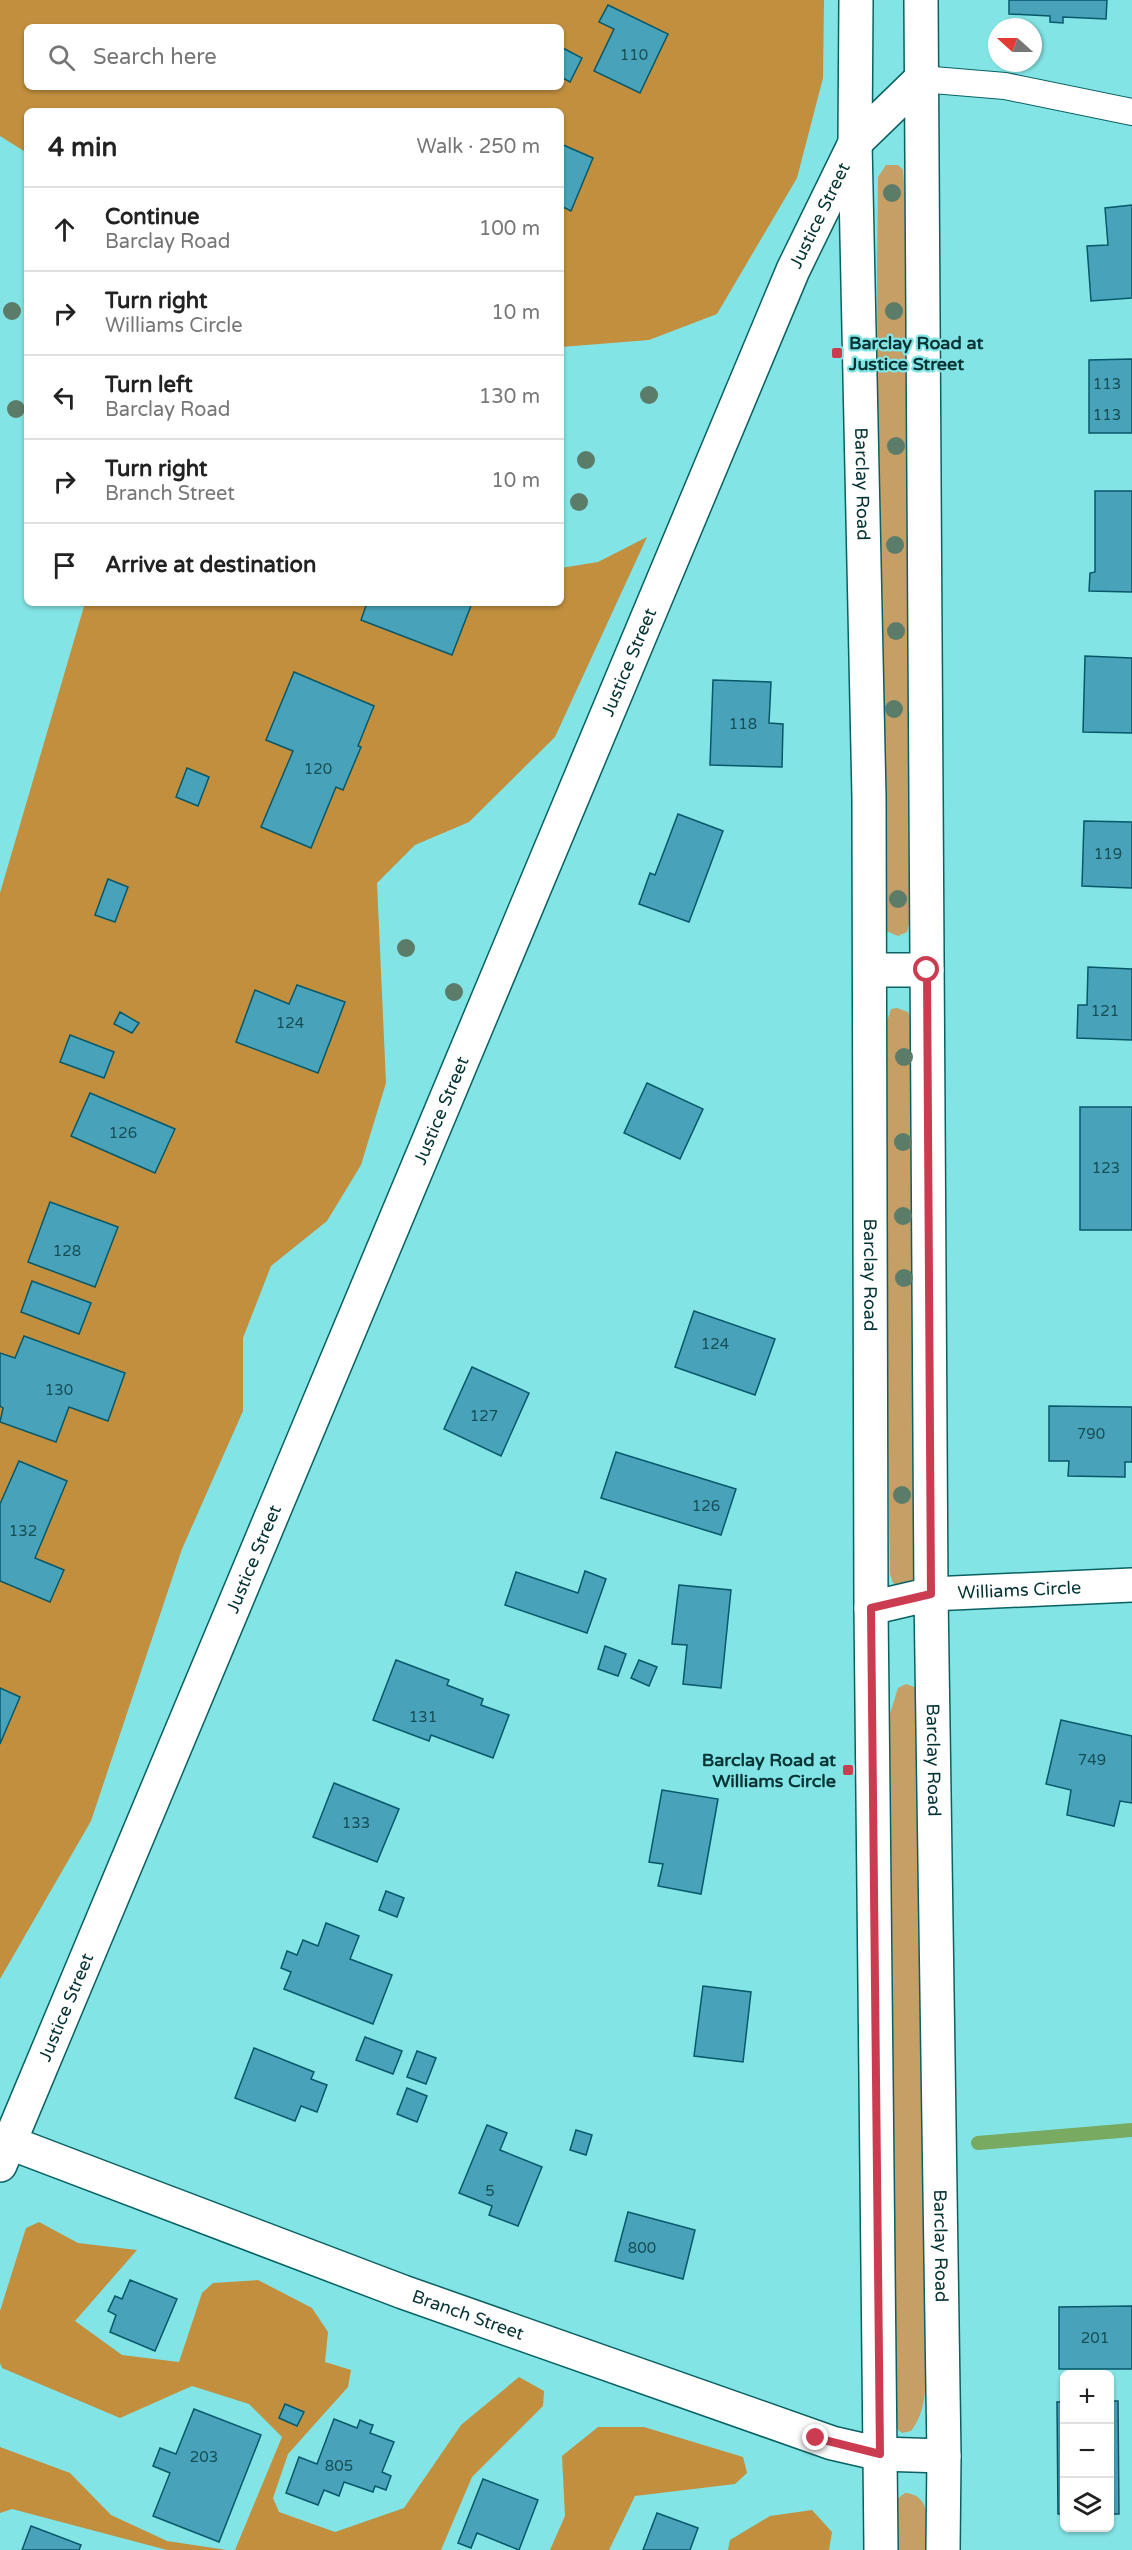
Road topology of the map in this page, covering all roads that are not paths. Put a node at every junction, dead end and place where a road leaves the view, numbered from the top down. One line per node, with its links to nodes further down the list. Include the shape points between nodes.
1 (856, 0): 5 (street, Barclay Road)
2 (921, 0): 3 (street, Barclay Road)
3 (921, 79): 4 (lane, via 1005,86); 5 (street, Justice Street); 7 (street, Barclay Road)
4 (1132, 112)
5 (855, 143): 6 (street, Barclay Road); 11 (street, Justice Street, via 789,281)
6 (870, 970): 7 (street); 10 (street, Barclay Road)
7 (927, 970): 9 (street, Barclay Road)
8 (1132, 1585): 9 (street, Williams Circle)
9 (931, 1594): 10 (street, Williams Circle); 13 (street, Barclay Road)
10 (871, 1608): 12 (street, Barclay Road)
11 (3, 2149): 12 (street, Branch Street, via 832,2443)
12 (880, 2454): 13 (street, Branch Street); 14 (street, Barclay Road)
13 (944, 2456): 15 (street, Barclay Road)
14 (881, 2550)
15 (943, 2550)

